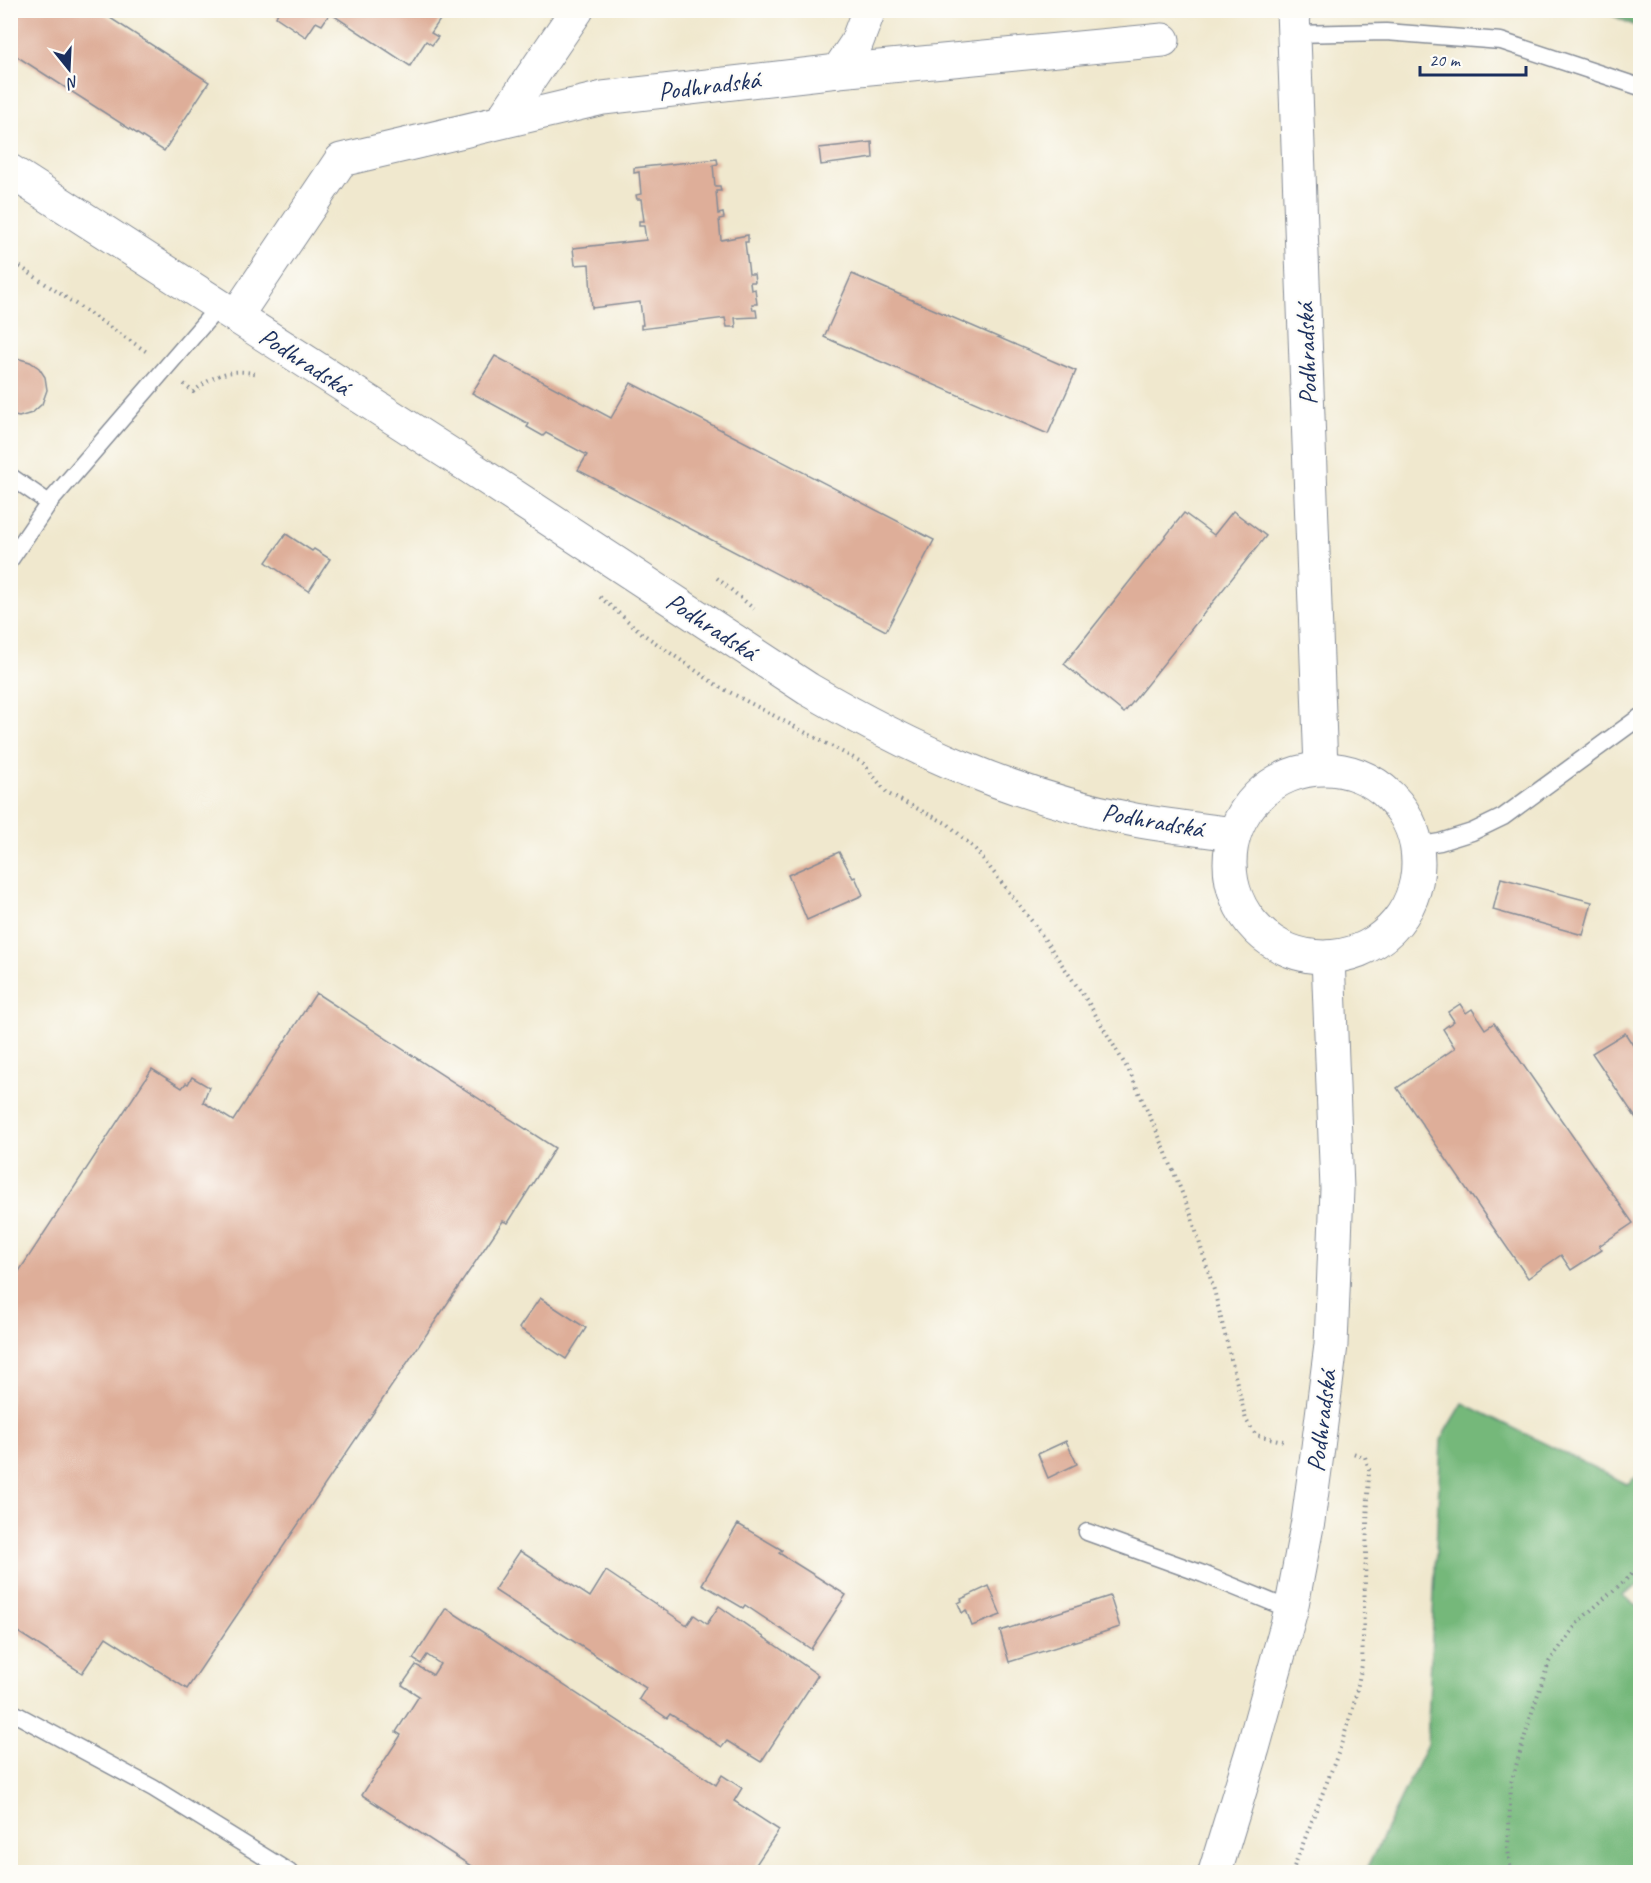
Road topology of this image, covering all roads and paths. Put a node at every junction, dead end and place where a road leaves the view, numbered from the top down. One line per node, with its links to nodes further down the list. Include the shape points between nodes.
1 (577, 10): 7 (street)
2 (869, 10): 5 (street, via 856,44)
3 (1294, 22): 6 (lane, via 1501,41); 18 (street, Podhradská)
4 (1163, 40): 5 (street, Podhradská)
5 (838, 71): 7 (street, Podhradská, via 603,98)
6 (1641, 87)
7 (502, 120): 10 (street, Podhradská, via 342,160)
8 (10, 171): 10 (street, Podhradská)
9 (10, 260): 11 (path)
10 (228, 311): 11 (lane); 19 (street, Podhradská, via 866,723 952,764 1045,797 1131,820)
11 (165, 368): 12 (path, via 193,392 210,378 232,372 243,370); 14 (lane)
12 (264, 375)
13 (10, 476): 14 (lane)
14 (49, 502): 15 (lane)
15 (10, 560)
16 (593, 592): 22 (path, via 718,686 863,763 888,794 948,824 976,850 1041,933 1130,1073 1191,1215 1246,1420 1256,1435)
17 (1641, 717): 20 (lane, via 1503,817 1472,832)
18 (1321, 768): 19 (street, via 1283,777 1267,787 1242,816); 20 (street, via 1358,775 1390,796 1411,827)
19 (1234, 834): 21 (street, via 1230,873 1243,911 1255,927 1270,940 1298,952)
20 (1416, 846): 21 (street, via 1415,886 1397,922 1366,947)
21 (1328, 957): 26 (street, Podhradská, via 1336,1189 1331,1345 1308,1521)
22 (1288, 1442)
23 (1352, 1453): 30 (path, via 1365,1457 1369,1469 1362,1665 1346,1729)
24 (1087, 1532): 26 (lane)
25 (1641, 1567): 31 (path, via 1579,1621 1549,1662 1511,1783)
26 (1291, 1610): 29 (street, Podhradská)
27 (10, 1712): 28 (lane, via 153,1788)
28 (289, 1872)
29 (1215, 1872)
30 (1292, 1872)
31 (1511, 1872)

